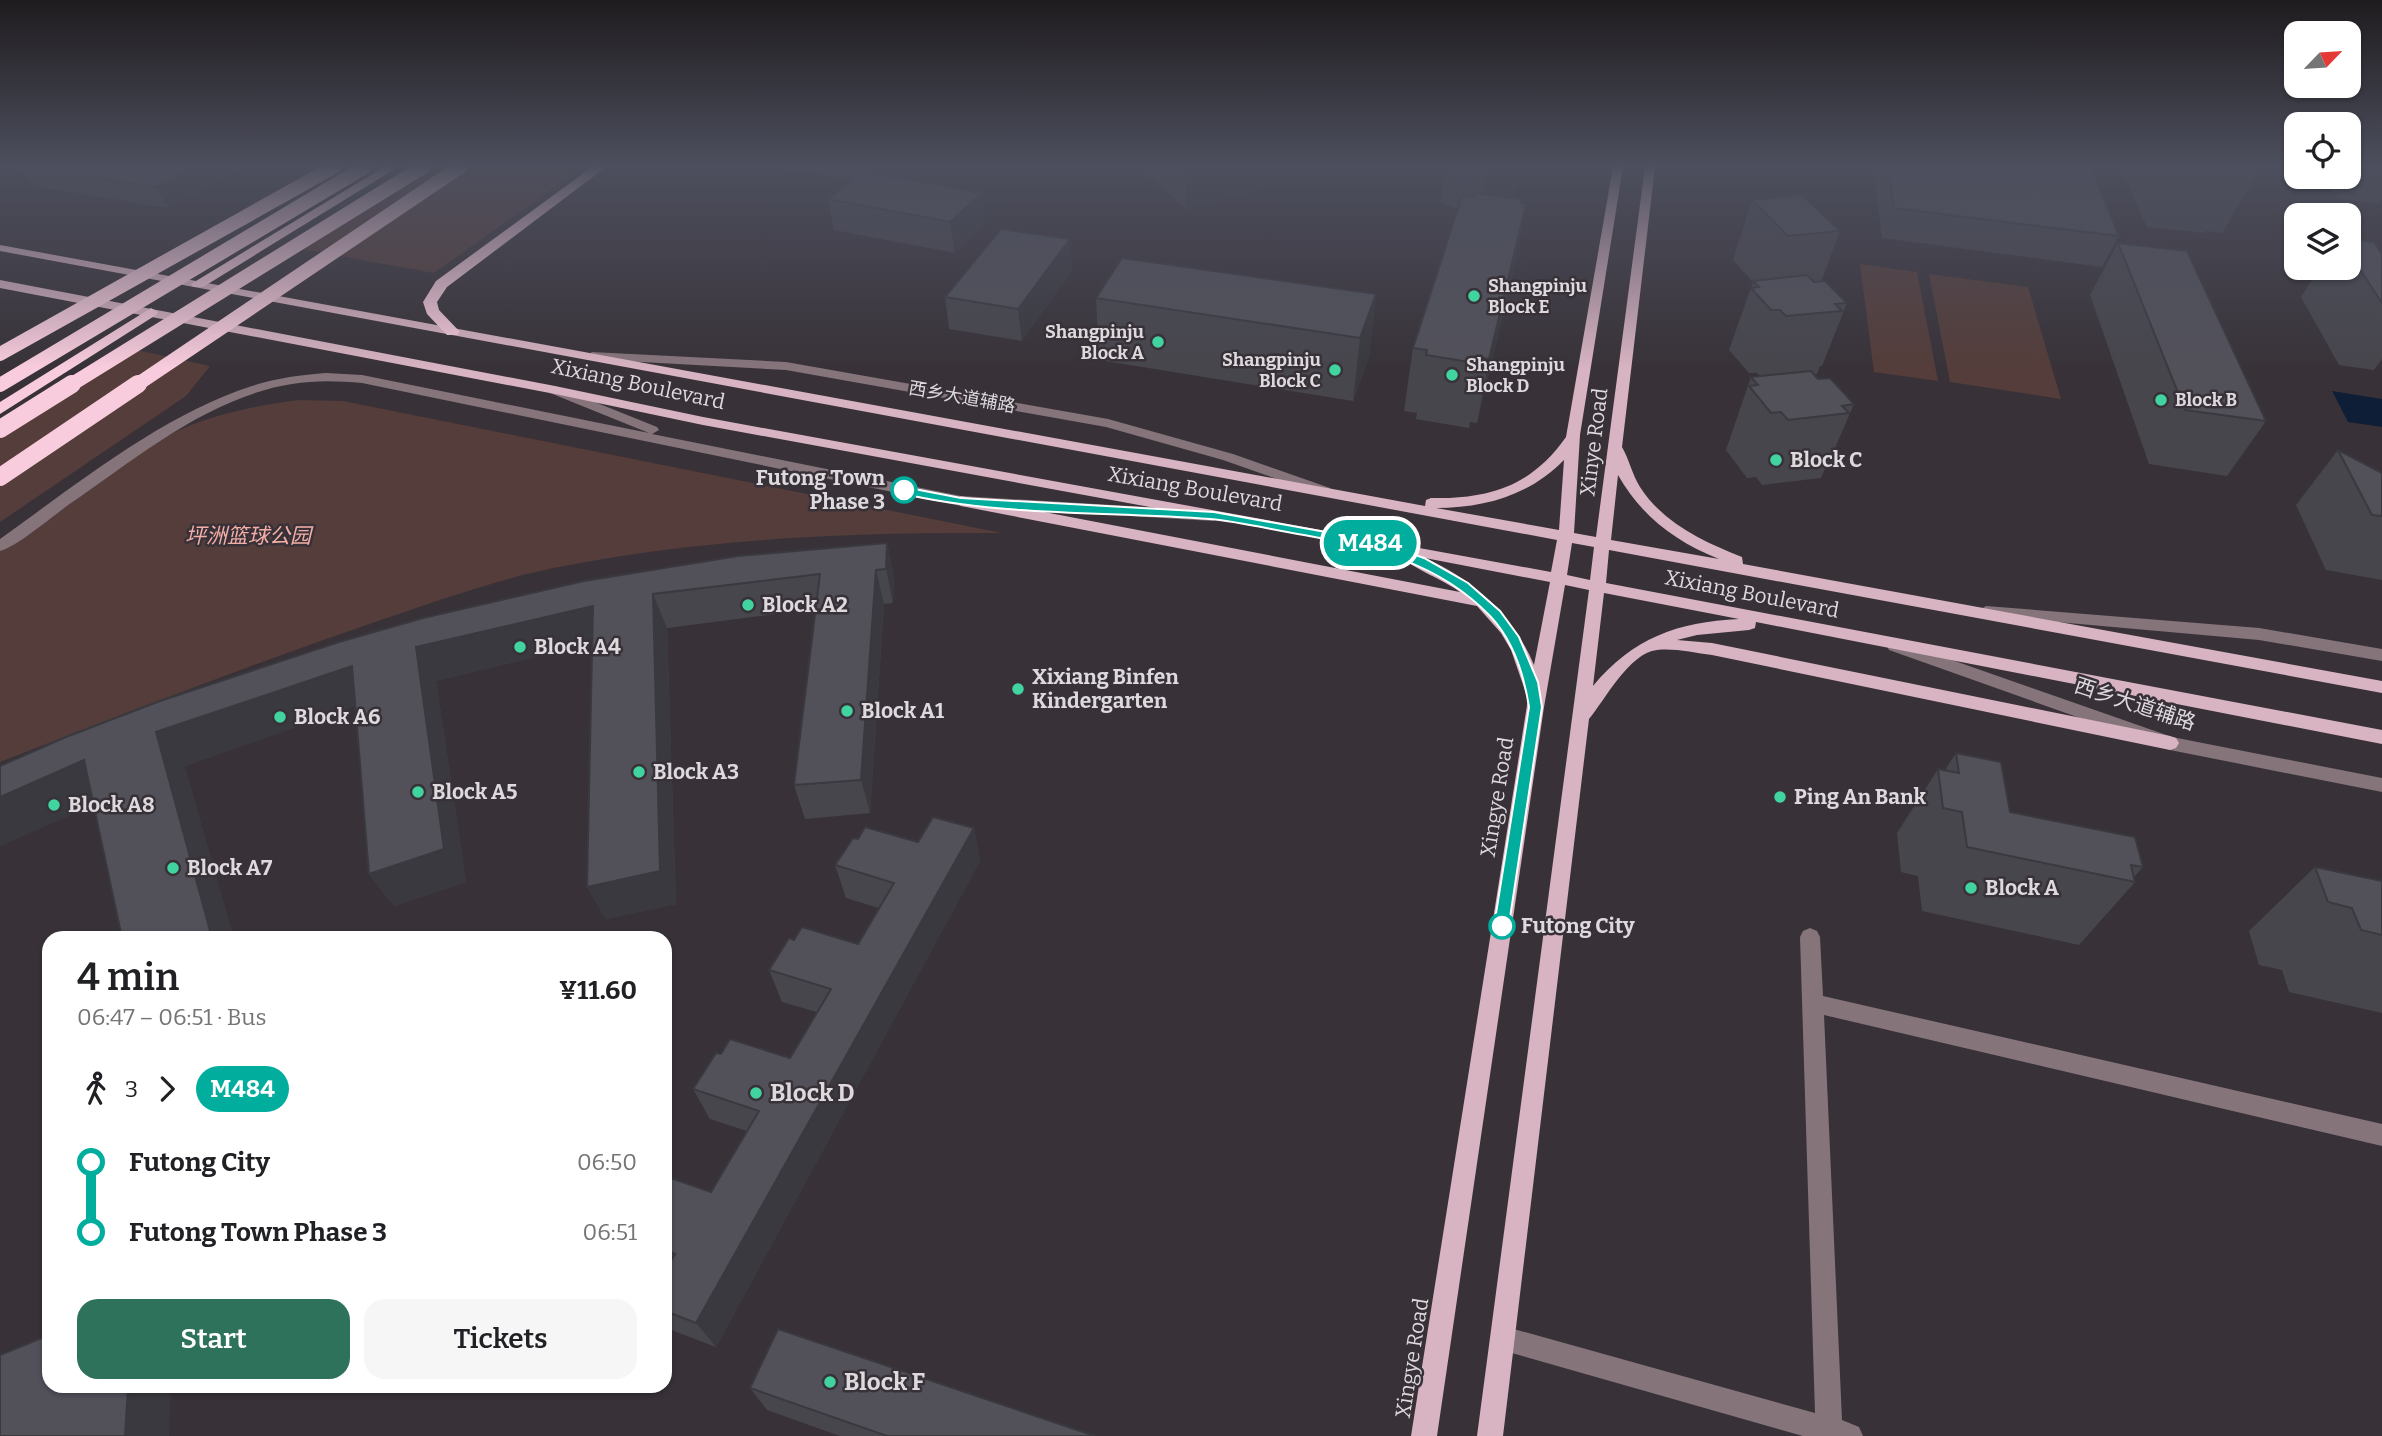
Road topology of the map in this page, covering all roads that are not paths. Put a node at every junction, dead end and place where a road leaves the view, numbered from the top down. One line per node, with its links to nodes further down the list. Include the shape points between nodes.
1 (214, 234): 16 (highway, bridge)
2 (253, 234): 18 (highway, bridge)
3 (280, 234): 13 (highway)
4 (315, 234): 21 (highway, bridge)
5 (361, 234): 25 (highway, bridge)
6 (509, 234): 15 (highway, via 441,284 430,302 432,311)
7 (1607, 234): 22 (main road, Xingye Road)
8 (1641, 234): 23 (main road, Xinye Road)
9 (0, 239): 11 (main road)
10 (0, 248): 11 (main road, Xixiang Boulevard)
11 (42, 256): 13 (main road, Xixiang Boulevard)
12 (0, 284): 14 (main road, Xixiang Boulevard)
13 (198, 284): 15 (main road, Xixiang Boulevard)
14 (150, 312): 19 (main road, Xixiang Boulevard); 20 (highway)
15 (452, 332): 17 (main road, Xixiang Boulevard)
16 (0, 354)
17 (588, 356): 26 (main road, Xixiang Boulevard); 26 (street, 西乡大道辅路, via 786,366 1108,423)
18 (0, 385)
19 (555, 390): 24 (street); 29 (main road, Xixiang Boulevard)
20 (0, 409)
21 (0, 429)
22 (1573, 435): 28 (main road, via 1553,467 1506,492 1451,503); 30 (main road, Xingye Road)
23 (1615, 442): 31 (main road, Xinye Road); 34 (main road, via 1630,485 1662,522 1722,555)
24 (690, 446): 27 (street); 33 (street, via 349,377 296,381 212,405 169,429)
25 (0, 477)
26 (1325, 491): 28 (main road, Xixiang Boulevard)
27 (961, 501): 29 (street); 37 (main road)
28 (1383, 501): 30 (main road, Xixiang Boulevard)
29 (1214, 516): 32 (main road, Xixiang Boulevard)
30 (1566, 536): 31 (main road, Xixiang Boulevard); 35 (main road, Xingye Road)
31 (1602, 542): 34 (main road, Xixiang Boulevard); 36 (main road, Xinye Road)
32 (1372, 543): 35 (main road, Xixiang Boulevard); 37 (main road, via 1428,566)
33 (0, 546)
34 (1783, 578): 38 (main road, Xixiang Boulevard)
35 (1558, 580): 36 (main road, Xixiang Boulevard); 44 (main road, Xingye Road)
36 (1596, 588): 39 (main road, Xixiang Boulevard); 45 (main road, Xinye Road)
37 (1483, 602): 44 (main road, via 1524,659)
38 (1954, 608): 42 (street, via 2259,634); 43 (main road, Xixiang Boulevard)
39 (1806, 626): 40 (main road, Xixiang Boulevard); 41 (main road, via 1730,624)
40 (1882, 641): 46 (main road, Xixiang Boulevard); 47 (street, 西乡大道辅路)
41 (1655, 644): 45 (main road, via 1636,652 1606,678); 47 (main road, via 1712,649)
42 (2382, 654)
43 (2382, 687)
44 (1535, 707): 54 (main road, Xingye Road)
45 (1579, 723): 52 (main road)
46 (2382, 737)
47 (2170, 743): 48 (street, 西乡大道辅路)
48 (2382, 785)
49 (1810, 937): 50 (street)
50 (1812, 1003): 51 (street); 53 (street)
51 (2382, 1135)
52 (1503, 1339): 53 (street); 55 (main road)
53 (1836, 1434)
54 (1424, 1436)
55 (1490, 1436)

